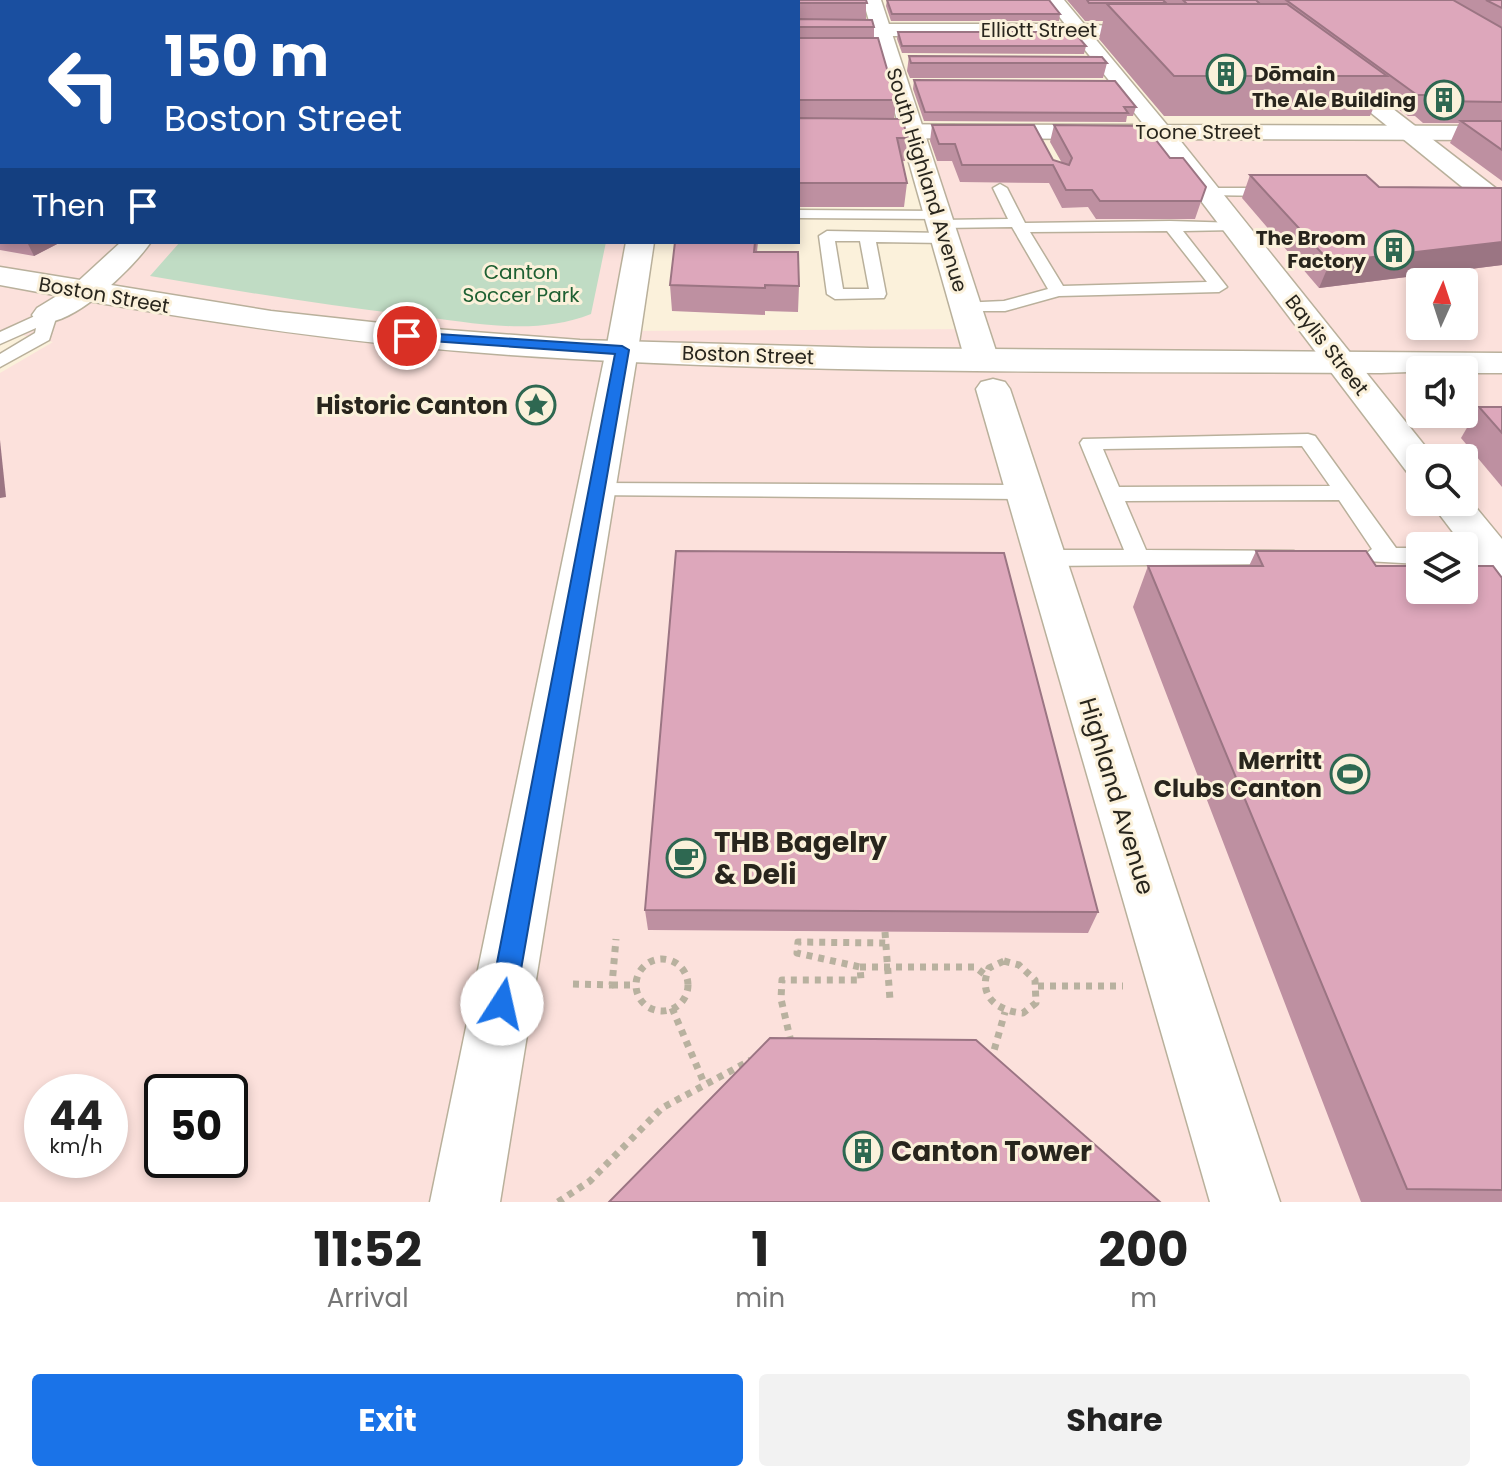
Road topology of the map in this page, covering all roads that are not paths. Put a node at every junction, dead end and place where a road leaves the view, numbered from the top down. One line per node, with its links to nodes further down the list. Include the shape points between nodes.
1 (872, 0): 2 (lane); 7 (street, South Highland Avenue)
2 (887, 0)
3 (1055, 0): 5 (lane); 8 (street, Baylis Street)
4 (1241, 0): 11 (street)
5 (1040, 1)
6 (800, 30): 7 (street, Elliott Street)
7 (881, 30): 8 (street, Elliott Street); 15 (street, South Highland Avenue, via 906,84)
8 (1079, 30): 9 (street, Elliott Street); 13 (street, Baylis Street)
9 (1122, 30)
10 (1251, 30): 11 (street)
11 (1279, 30): 17 (street)
12 (1074, 63): 13 (street)
13 (1110, 77): 16 (street, Baylis Street)
14 (800, 131): 15 (street, Toone Street)
15 (912, 131): 16 (street, Toone Street, via 1040,142); 25 (street, South Highland Avenue)
16 (1158, 132): 17 (street, Toone Street); 20 (street, Baylis Street)
17 (1409, 132): 18 (street, Toone Street); 23 (street)
18 (1502, 133)
19 (1000, 188): 26 (lane)
20 (1209, 192): 21 (lane); 28 (street, Baylis Street)
21 (1288, 192)
22 (1460, 193): 23 (lane)
23 (1494, 200)
24 (800, 214): 25 (lane)
25 (941, 225): 26 (lane); 29 (lane); 36 (street, South Highland Avenue)
26 (1018, 225): 27 (lane); 33 (lane)
27 (1170, 225): 28 (lane); 33 (lane, via 1219,287)
28 (1235, 226): 43 (street, Baylis Street)
29 (867, 237): 29 (lane, via 878,294 835,294 827,236)
30 (135, 244): 34 (street)
31 (640, 244): 41 (street)
32 (0, 276): 34 (street, Boston Street)
33 (1058, 291): 36 (lane, via 1005,306)
34 (84, 292): 37 (street); 41 (street, Boston Street)
35 (0, 306): 37 (street, Boston Street)
36 (966, 307): 42 (street, South Highland Avenue)
37 (48, 315): 38 (lane); 39 (lane, via 43,336); 41 (street, Boston Street, via 357,359)
38 (0, 339)
39 (0, 362)
40 (1502, 363): 43 (street, Boston Street)
41 (619, 364): 42 (street, Boston Street); 48 (street)
42 (988, 374): 43 (street, Boston Street); 49 (street, Highland Avenue)
43 (1352, 376): 44 (street, Boston Street); 47 (street, Baylis Street)
44 (1406, 387)
45 (1478, 390): 46 (street)
46 (1502, 390)
47 (1406, 446)
48 (596, 490): 49 (lane); 60 (street)
49 (1023, 492): 58 (street, Highland Avenue)
50 (1345, 493): 51 (lane); 51 (lane, via 1308,440 1090,443); 55 (lane)
51 (1112, 494): 57 (lane)
52 (1459, 516): 59 (street)
53 (1310, 556): 57 (lane)
54 (1357, 556): 55 (lane)
55 (1389, 556): 56 (lane)
56 (1406, 556)
57 (1138, 557): 58 (lane)
58 (1043, 558): 61 (street, Highland Avenue)
59 (1487, 561)
60 (465, 1202)
61 (1245, 1202)

